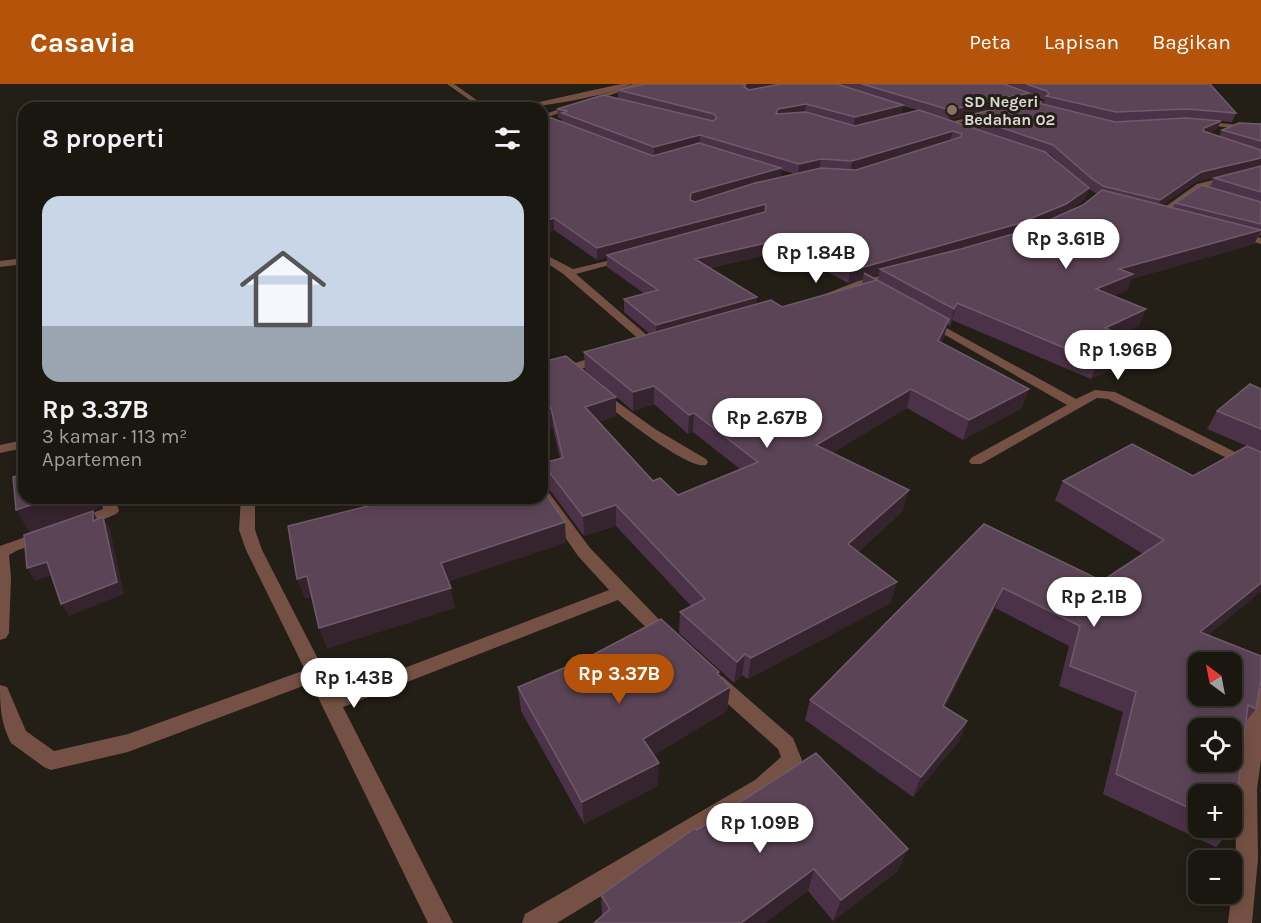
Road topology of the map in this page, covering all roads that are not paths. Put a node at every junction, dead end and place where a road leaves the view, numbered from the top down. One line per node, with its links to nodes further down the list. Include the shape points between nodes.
1 (450, 84): 7 (street)
2 (628, 84): 8 (street)
3 (639, 84): 5 (street)
4 (986, 84): 9 (street, via 1041,102)
5 (596, 98): 6 (street); 13 (street)
6 (608, 101)
7 (477, 102)
8 (548, 102)
9 (1030, 106): 10 (street); 11 (street)
10 (1009, 111)
11 (1049, 111)
12 (988, 115): 18 (street)
13 (548, 116)
14 (548, 121): 16 (street)
15 (935, 121): 18 (street)
16 (552, 123)
17 (1192, 123): 19 (street)
18 (945, 124): 21 (street)
19 (1234, 127): 20 (street); 22 (street)
20 (1261, 129)
21 (963, 130)
22 (1216, 134)
23 (1261, 170): 24 (street)
24 (1195, 189): 25 (street); 27 (street)
25 (1206, 192)
26 (1148, 212): 27 (street)
27 (1159, 214): 28 (street)
28 (1169, 217)
29 (1232, 233): 30 (street)
30 (1261, 241)
31 (637, 255): 35 (street)
32 (548, 260): 35 (street)
33 (18, 262): 34 (street)
34 (0, 264)
35 (566, 271): 41 (street)
36 (912, 271): 37 (street)
37 (862, 283): 38 (street); 39 (street)
38 (882, 295)
39 (813, 300)
40 (923, 318): 45 (street)
41 (652, 345)
42 (612, 356): 43 (street)
43 (571, 368): 44 (street); 48 (street, via 650,432)
44 (548, 372)
45 (1077, 405): 49 (street); 50 (street, via 1095,394 1111,394)
46 (18, 445): 47 (street)
47 (0, 449)
48 (701, 462)
49 (976, 462)
50 (1261, 471)
51 (548, 502): 54 (street, via 584,552)
52 (109, 504): 55 (street, via 108,513 1,553)
53 (248, 504): 58 (street, via 247,530 254,550)
54 (621, 592): 56 (street); 61 (street)
55 (0, 633)
56 (680, 648)
57 (704, 671): 63 (street, via 786,744 792,760 762,787)
58 (315, 674): 59 (street, via 128,743 51,761 18,737); 61 (street)
59 (0, 693)
60 (1261, 696): 64 (street, via 1246,789 1247,859)
61 (330, 704): 62 (street)
62 (441, 923)
63 (534, 923)
64 (1240, 923)

